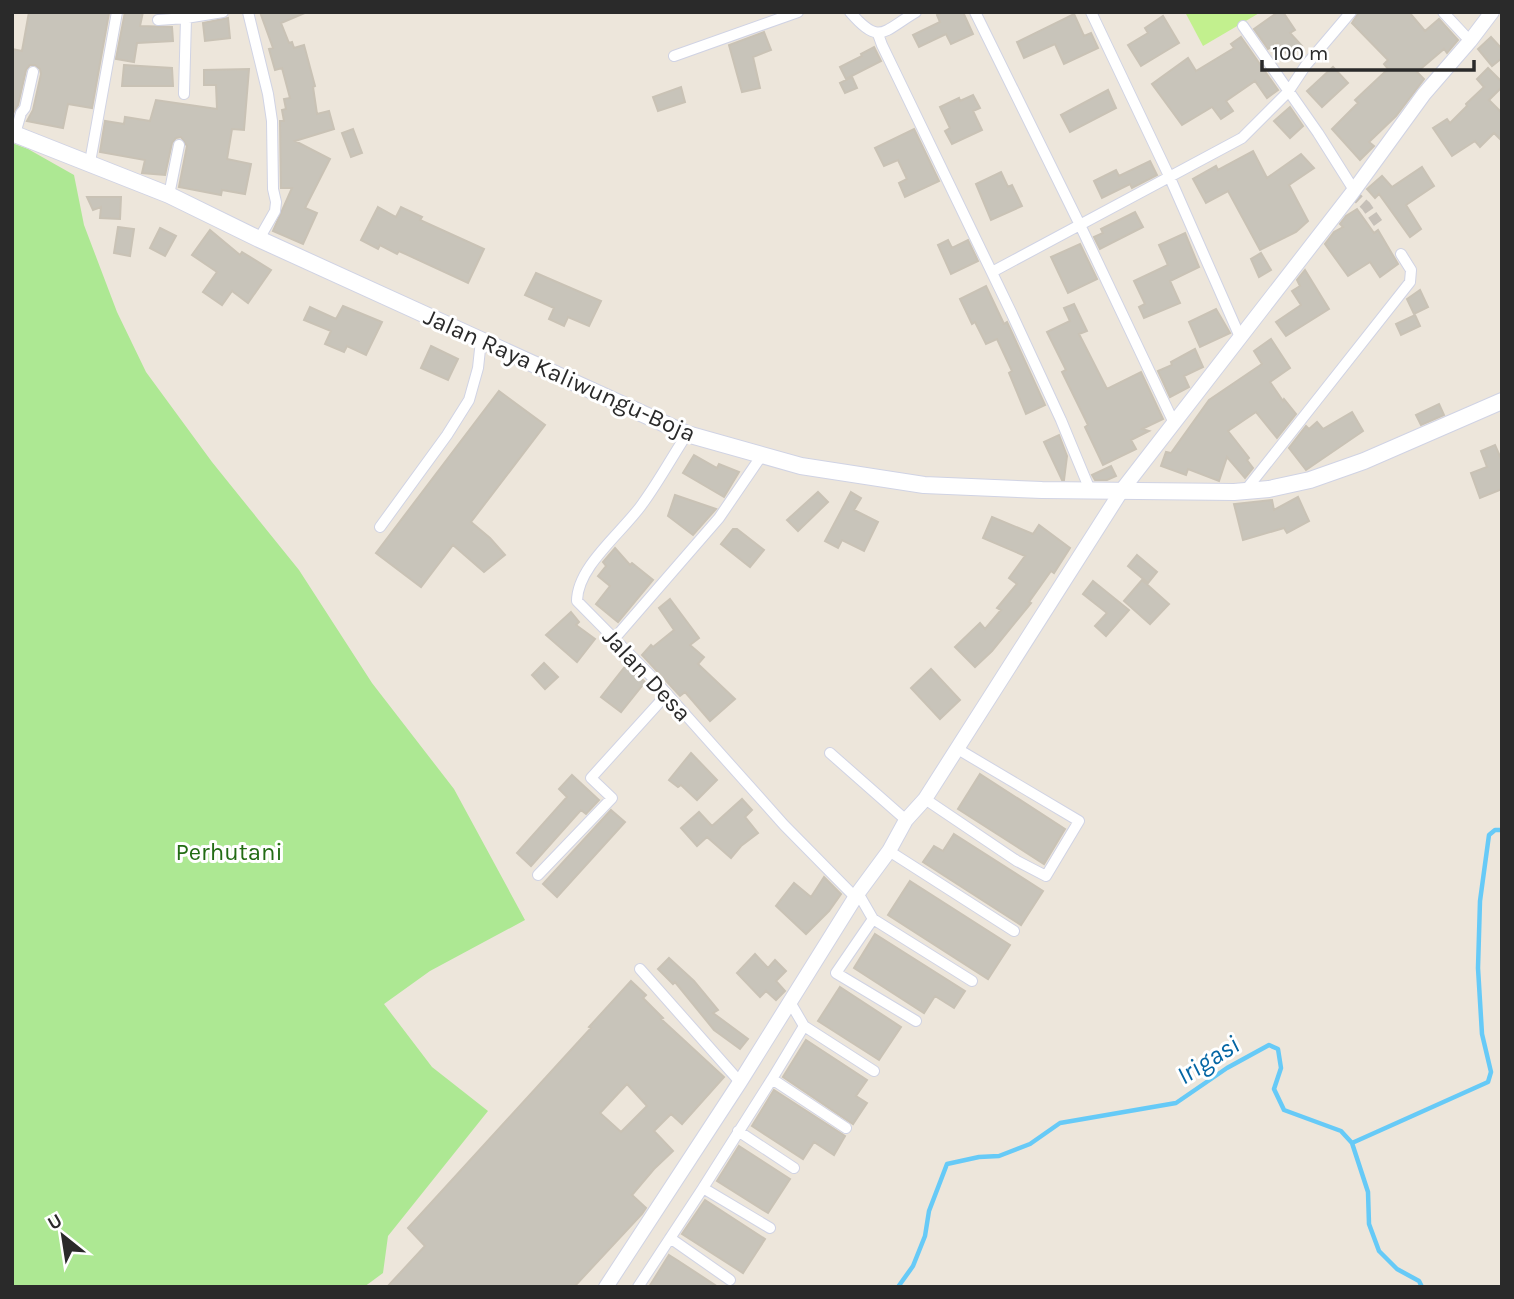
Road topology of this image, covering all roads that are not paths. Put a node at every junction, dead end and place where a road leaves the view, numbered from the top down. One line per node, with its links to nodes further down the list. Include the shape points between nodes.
1 (117, 12): 24 (street)
2 (223, 12): 12 (street)
3 (248, 12): 29 (street, via 272,121 276,202)
4 (798, 12): 13 (street)
5 (850, 12): 16 (street, via 871,33)
6 (916, 12): 16 (street)
7 (975, 12): 28 (street)
8 (1091, 12): 25 (street)
9 (1351, 12): 20 (street)
10 (1443, 12): 17 (street)
11 (1492, 12): 17 (street)
12 (186, 18): 14 (street); 21 (street)
13 (766, 18): 18 (street)
14 (158, 20)
15 (1243, 26): 20 (street)
16 (878, 34): 31 (street)
17 (1470, 41): 26 (street, via 1424,93)
18 (674, 56)
19 (33, 72): 22 (street)
20 (1288, 92): 25 (street, via 1242,138); 26 (street)
21 (184, 94)
22 (14, 134): 24 (main road, Jalan Raya Kaliwungu-Boja)
23 (179, 145): 27 (street)
24 (90, 162): 27 (main road, Jalan Raya Kaliwungu-Boja)
25 (1170, 178): 28 (street); 32 (street)
26 (1354, 190): 32 (street)
27 (169, 195): 29 (main road, Jalan Raya Kaliwungu-Boja)
28 (1080, 225): 31 (street); 35 (street)
29 (259, 239): 33 (main road, Jalan Raya Kaliwungu-Boja)
30 (1401, 254): 40 (street, via 1411,270 1410,282)
31 (992, 272): 38 (street)
32 (1240, 337): 35 (street)
33 (481, 340): 36 (main road, Jalan Raya Kaliwungu-Boja); 41 (street, via 469,400)
34 (1502, 401): 40 (main road, Jalan Raya Kaliwungu-Boja, via 1310,480)
35 (1174, 424): 39 (street)
36 (687, 434): 37 (main road, Jalan Raya Kaliwungu-Boja); 42 (street, Jalan Desa, via 642,505 594,562 577,590 577,601)
37 (762, 455): 38 (main road, Jalan Raya Kaliwungu-Boja, via 801,466 924,485); 42 (street, via 719,518)
38 (1090, 490): 39 (main road, Jalan Raya Kaliwungu-Boja)
39 (1122, 490): 40 (main road, Jalan Raya Kaliwungu-Boja); 44 (street)
40 (1245, 491)
41 (380, 527)
42 (614, 639): 43 (street, Jalan Desa)
43 (667, 694): 49 (street, via 591,778 612,798); 50 (street, Jalan Desa, via 784,825)
44 (956, 748): 46 (street); 46 (street, via 1079,821 1046,876)
45 (830, 753): 47 (street)
46 (925, 799): 47 (street)
47 (906, 820): 48 (street)
48 (889, 851): 50 (street); 52 (street)
49 (538, 875)
50 (857, 895): 51 (street, Jalan Desa); 55 (street)
51 (873, 919): 54 (street); 56 (street, via 836,973)
52 (1014, 931)
53 (640, 969): 60 (street)
54 (972, 981)
55 (790, 1002): 57 (street); 60 (street)
56 (916, 1021)
57 (804, 1026): 58 (street); 59 (street)
58 (874, 1071)
59 (772, 1079): 61 (street); 62 (street)
60 (740, 1082): 68 (street)
61 (846, 1128)
62 (738, 1131): 63 (street); 64 (street)
63 (794, 1168)
64 (703, 1188): 65 (street); 66 (street)
65 (769, 1228)
66 (670, 1238): 67 (street); 69 (street)
67 (730, 1280)
68 (606, 1287)
69 (638, 1287)

